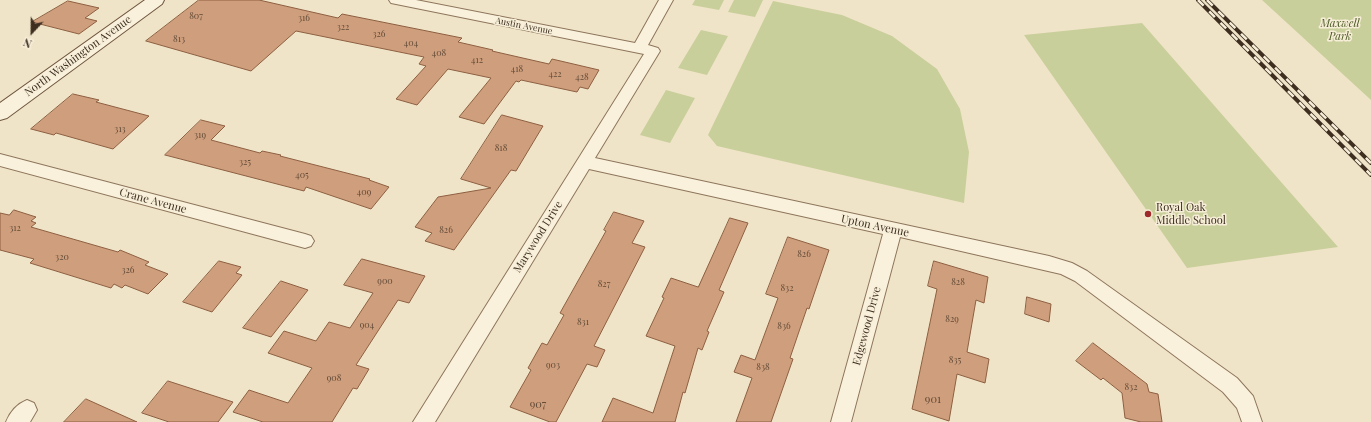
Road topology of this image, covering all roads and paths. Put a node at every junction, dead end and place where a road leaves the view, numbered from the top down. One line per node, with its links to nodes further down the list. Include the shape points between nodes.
1 (156, 0): 5 (street, North Washington Avenue)
2 (396, 0): 4 (street, Austin Avenue)
3 (666, 0): 4 (street, Marywood Drive)
4 (646, 50): 7 (street, Marywood Drive)
5 (0, 113)
6 (0, 160): 9 (street, Crane Avenue)
7 (585, 162): 8 (street, Upton Avenue); 10 (street, Marywood Drive)
8 (893, 230): 11 (street, Edgewood Drive); 12 (street, Upton Avenue, via 1049,263 1081,276 1230,385 1246,403)
9 (305, 241)
10 (423, 422)
11 (841, 422)
12 (1252, 422)

